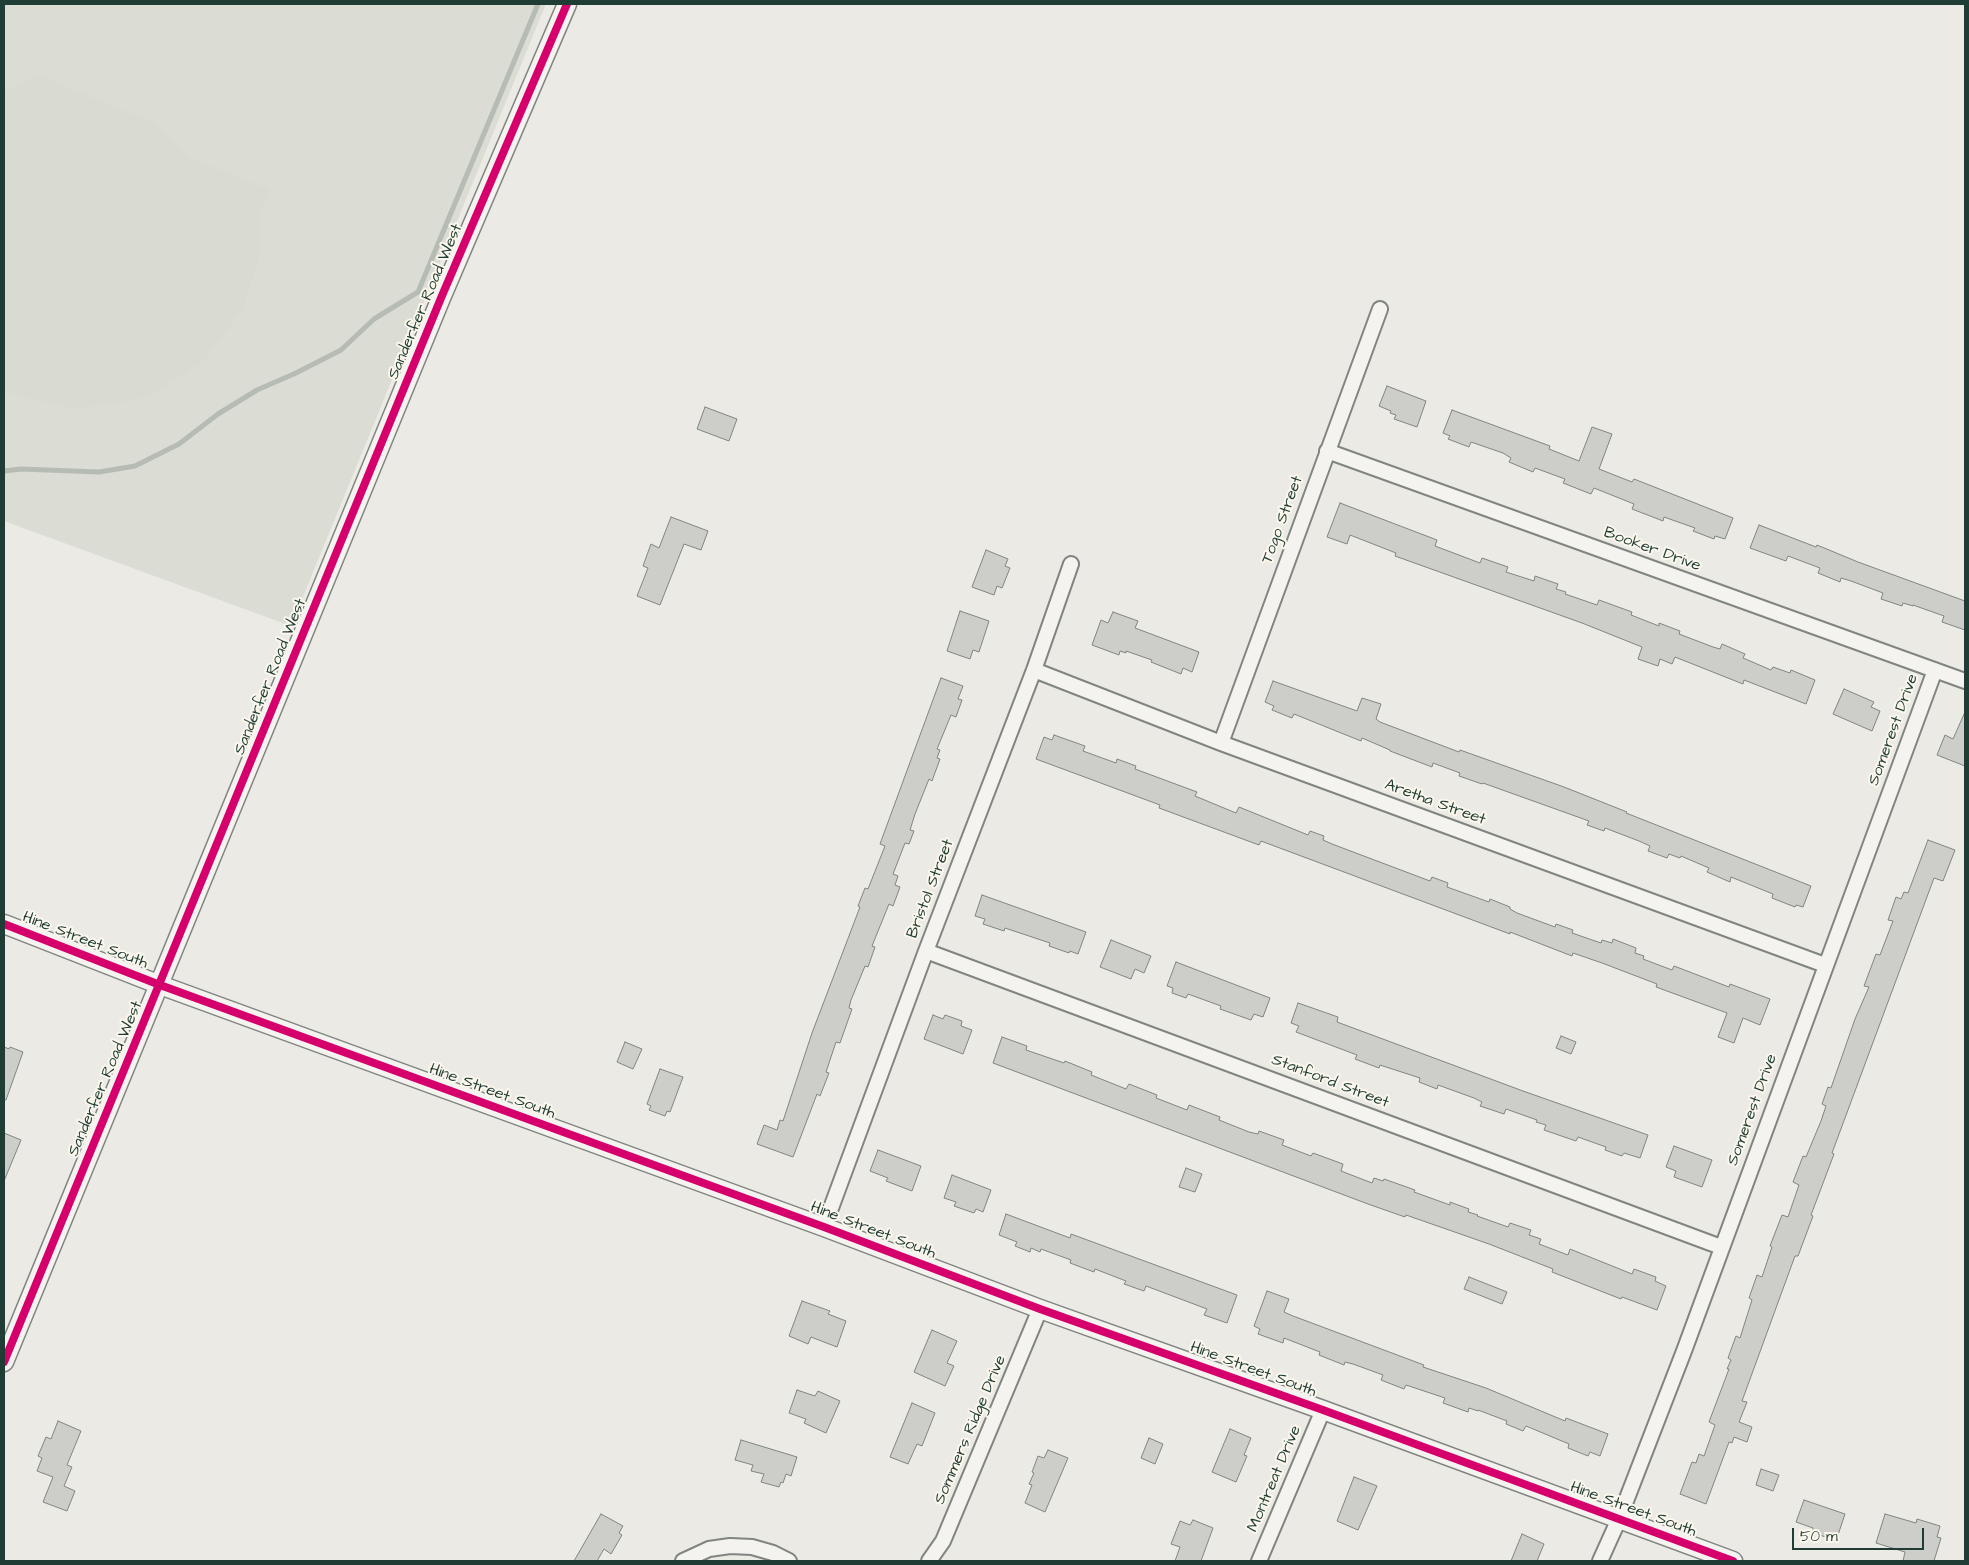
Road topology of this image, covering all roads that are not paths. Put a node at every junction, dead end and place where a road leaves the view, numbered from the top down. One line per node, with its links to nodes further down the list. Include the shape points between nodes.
1 (567, 4): 12 (street, Sanderfer Road West, via 359,497)
2 (1380, 309): 3 (street, Togo Street)
3 (1327, 451): 6 (street, Booker Drive); 8 (street, Togo Street)
4 (1071, 564): 5 (street, Bristol Street)
5 (1034, 670): 8 (street, Aretha Street); 10 (street, Bristol Street)
6 (1935, 670): 7 (street, Booker Drive); 11 (street, Somerest Drive)
7 (1965, 681)
8 (1220, 743): 11 (street, Aretha Street)
9 (4, 924): 12 (street, Hine Street South)
10 (926, 951): 13 (street, Bristol Street); 14 (street, Stanford Street)
11 (1825, 965): 14 (street, Somerest Drive)
12 (160, 985): 13 (street, Hine Street South); 16 (street, Sanderfer Road West)
13 (824, 1227): 15 (street, Hine Street South)
14 (1721, 1247): 18 (street, Somerest Drive)
15 (1040, 1309): 17 (street, Hine Street South); 21 (street, Sommers Ridge Drive, via 943,1541)
16 (4, 1362)
17 (1323, 1410): 18 (street, Hine Street South); 22 (street, Montreat Drive)
18 (1619, 1519): 23 (street, Somerest Drive); 24 (street, Hine Street South)
19 (683, 1561): 20 (street, via 709,1548 730,1546 752,1547)
20 (789, 1561)
21 (929, 1561)
22 (1259, 1561)
23 (1600, 1561)
24 (1733, 1561)

